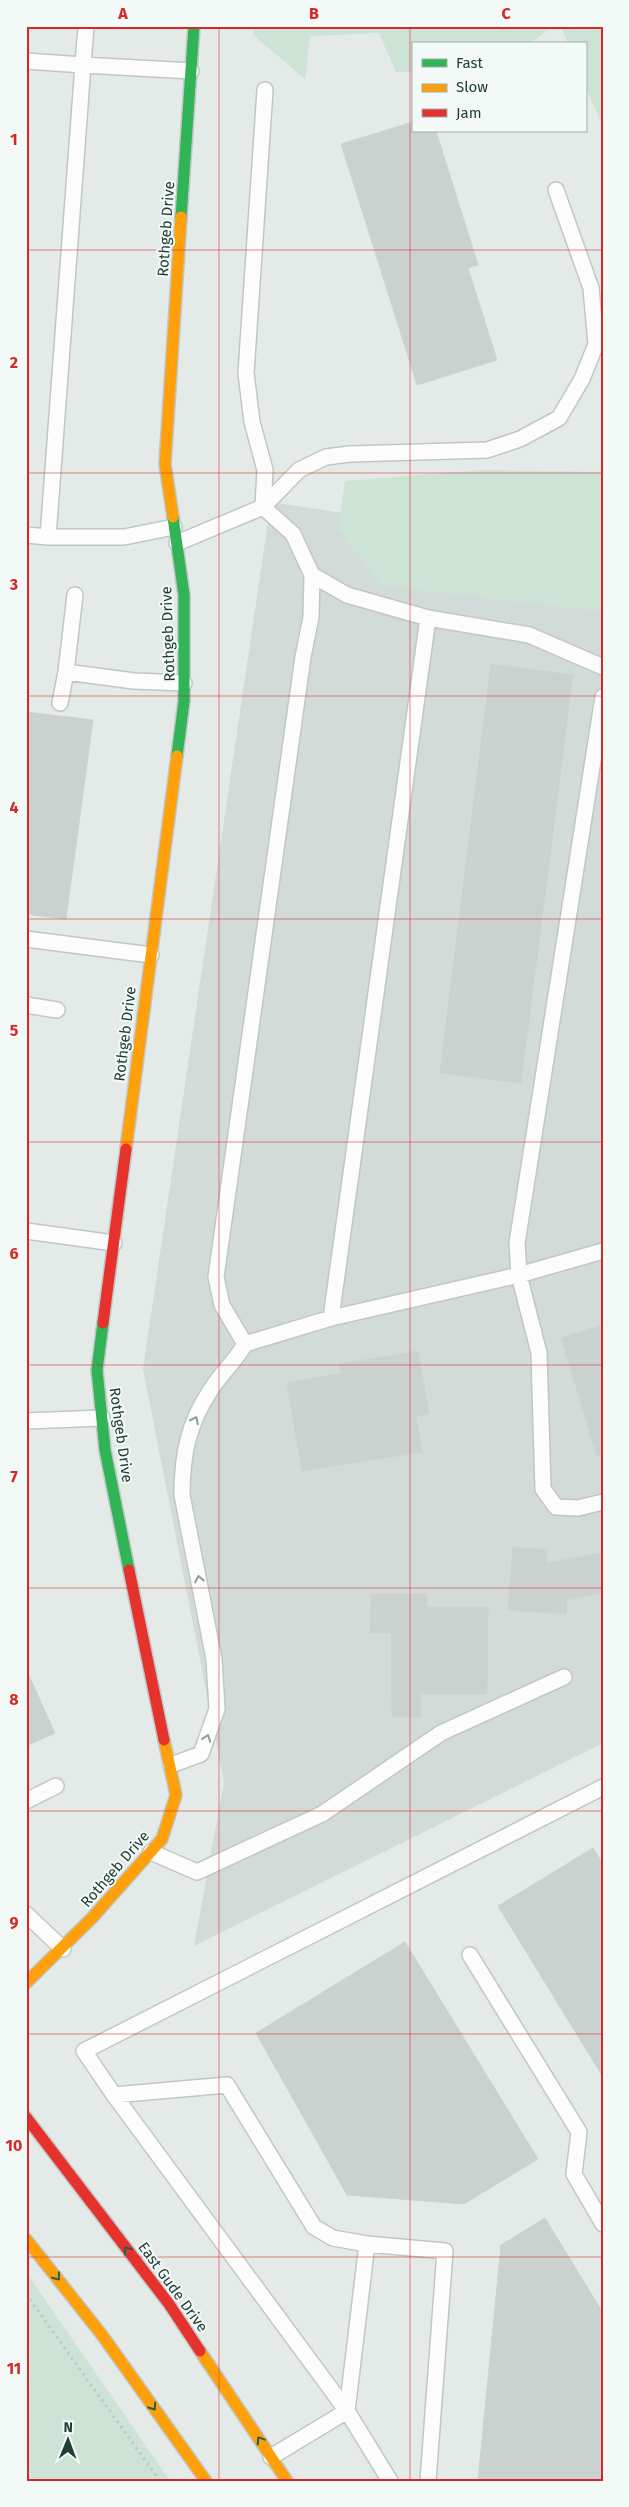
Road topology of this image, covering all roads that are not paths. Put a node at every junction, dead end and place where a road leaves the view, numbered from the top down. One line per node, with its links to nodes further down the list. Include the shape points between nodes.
1 (86, 26): 4 (lane)
2 (194, 26): 5 (street, Rothgeb Drive)
3 (26, 61): 4 (lane)
4 (83, 65): 5 (lane); 11 (lane)
5 (191, 72): 9 (street, Rothgeb Drive, via 165,464)
6 (266, 90): 8 (lane, via 246,373 252,422 265,470)
7 (556, 190): 8 (lane, via 591,288 596,344 582,380 560,418 520,439 487,450 350,454 326,458 299,470)
8 (263, 507): 12 (lane); 13 (lane, via 293,534)
9 (174, 527): 11 (lane, via 124,537); 12 (street, Rothgeb Drive)
10 (26, 535): 11 (lane)
11 (48, 537)
12 (176, 543): 18 (street, Rothgeb Drive, via 184,595)
13 (312, 575): 15 (lane, via 347,596); 30 (lane, via 311,617 216,1278 222,1305)
14 (75, 595): 17 (lane)
15 (428, 618): 16 (lane, via 529,635); 29 (lane)
16 (603, 667)
17 (66, 672): 18 (lane, via 134,681); 20 (lane)
18 (184, 683): 22 (street, Rothgeb Drive)
19 (603, 697): 28 (lane, via 517,1243)
20 (60, 703)
21 (26, 940): 22 (lane)
22 (151, 955): 26 (street, Rothgeb Drive)
23 (26, 1005): 24 (lane)
24 (57, 1010)
25 (26, 1231): 26 (lane)
26 (114, 1243): 31 (street, Rothgeb Drive, via 98,1370)
27 (603, 1251): 28 (lane)
28 (519, 1275): 29 (lane); 33 (lane, via 539,1353 543,1489 556,1507 578,1508)
29 (331, 1318): 30 (lane)
30 (245, 1344): 35 (lane, one-way to 30, via 201,1754 217,1710 214,1659 182,1495 188,1434 210,1391)
31 (102, 1418): 32 (lane); 35 (street, Rothgeb Drive, via 105,1450 157,1711)
32 (26, 1421)
33 (603, 1502)
34 (564, 1677): 39 (lane, via 441,1733 322,1814 197,1872)
35 (171, 1765): 39 (street, Rothgeb Drive, via 176,1795 162,1839)
36 (56, 1786): 38 (lane)
37 (603, 1787): 44 (lane, via 84,2051)
38 (26, 1801)
39 (151, 1852): 41 (street, Rothgeb Drive)
40 (26, 1914): 41 (lane)
41 (63, 1949): 43 (street, Rothgeb Drive)
42 (470, 1955): 46 (lane, via 579,2132 574,2174)
43 (26, 1984)
44 (114, 2095): 48 (lane, via 227,2085 314,2226 333,2238); 49 (lane)
45 (26, 2117): 50 (street, East Gude Drive, one-way to 45, via 169,2304)
46 (603, 2224)
47 (26, 2239): 51 (street, one-way to 51, via 102,2335)
48 (367, 2244): 49 (lane); 54 (lane, via 444,2251)
49 (347, 2411): 50 (lane); 53 (lane)
50 (271, 2457): 52 (street, East Gude Drive)
51 (206, 2481)
52 (287, 2481)
53 (390, 2481)
54 (428, 2481)

